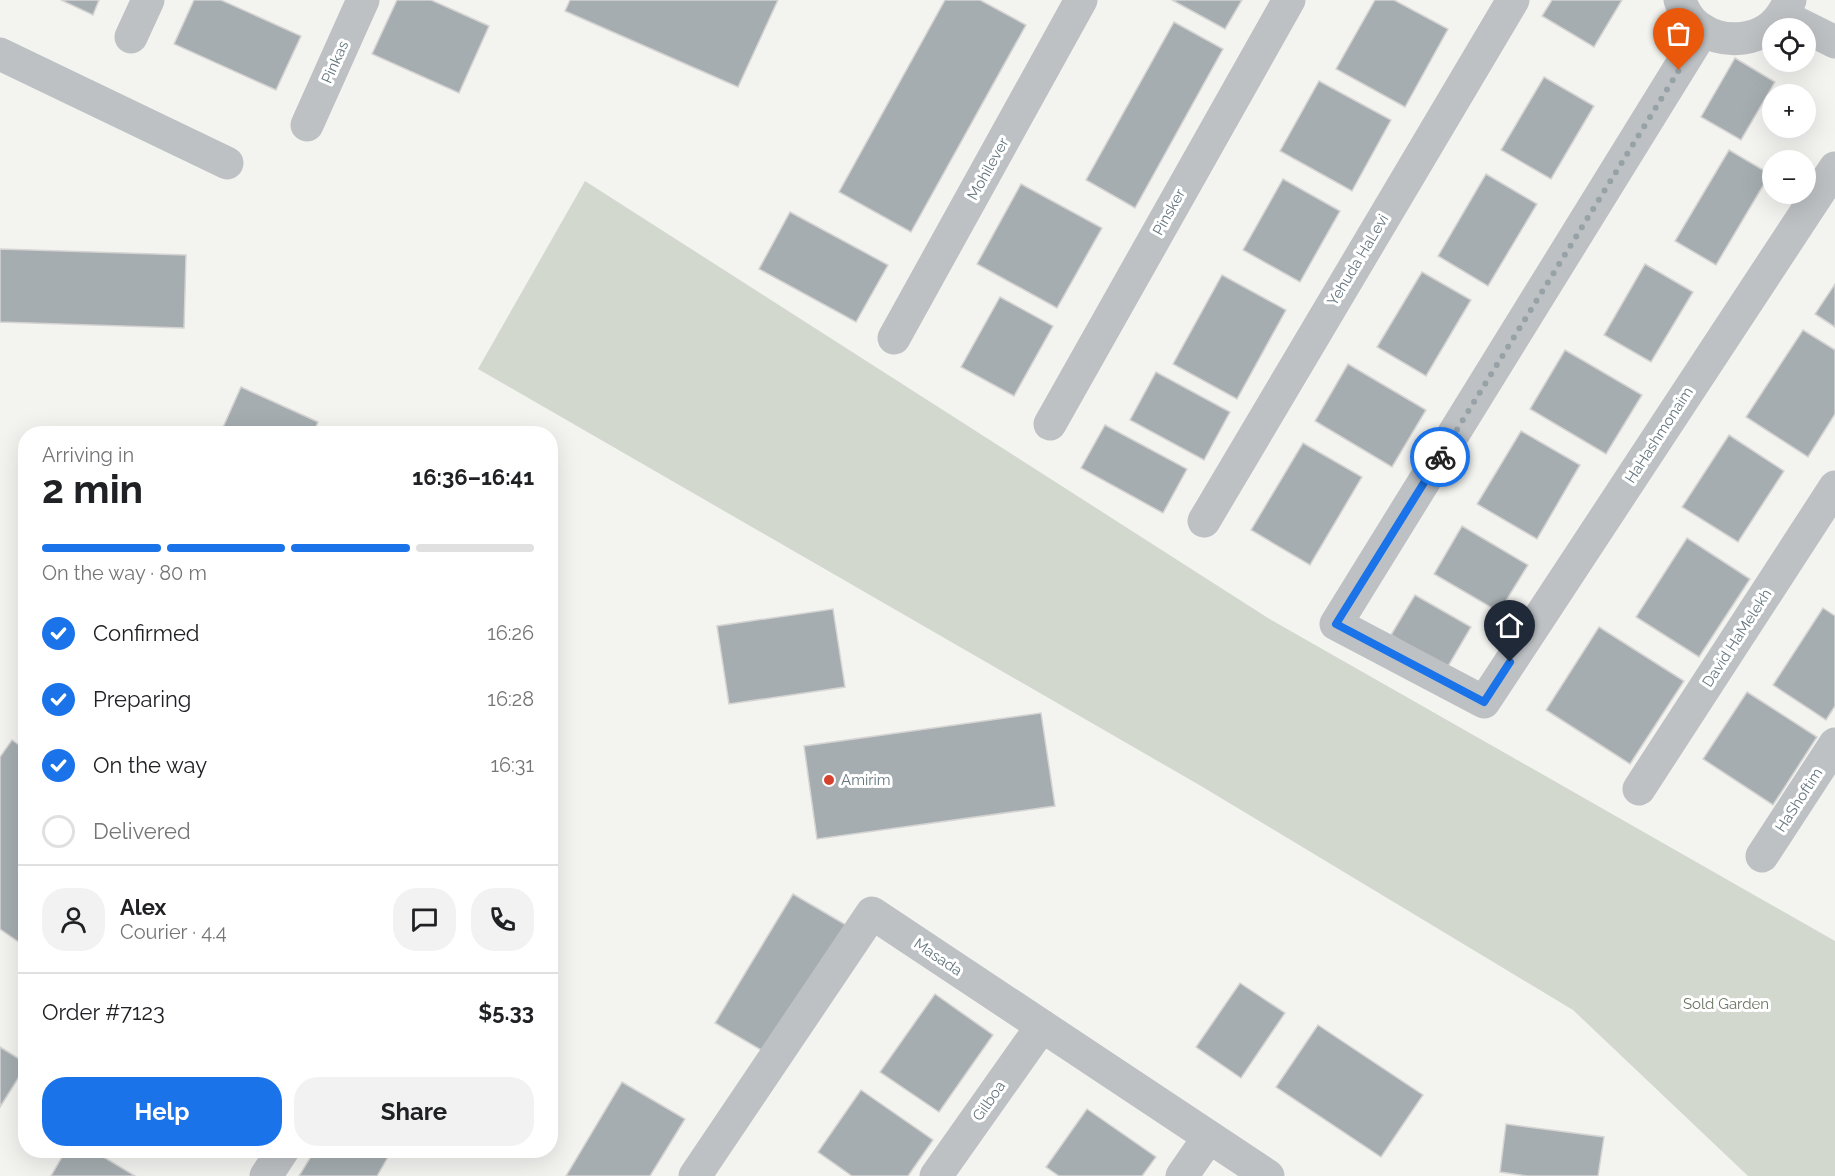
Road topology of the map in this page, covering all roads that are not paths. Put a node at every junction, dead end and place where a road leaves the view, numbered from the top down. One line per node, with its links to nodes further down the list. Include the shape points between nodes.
1 (148, 0): 9 (street)
2 (363, 0): 12 (street, Pinkas)
3 (1081, 0): 15 (street, Mohilever)
4 (1289, 0): 16 (street, Pinsker)
5 (1513, 0): 18 (street, Yehuda HaLevi)
6 (1680, 0): 8 (street, via 1690,19)
7 (1786, 8): 8 (street, via 1770,28 1755,36 1719,38); 10 (street)
8 (1703, 30): 14 (street, HaHashmonaim, via 1336,624 1484,702)
9 (131, 37)
10 (1835, 42)
11 (0, 54): 13 (street)
12 (307, 124)
13 (228, 163)
14 (1835, 168)
15 (894, 338)
16 (1050, 424)
17 (1835, 487): 20 (street, David HaMelekh)
18 (1204, 521)
19 (1835, 744): 21 (street, HaShoftim)
20 (1639, 789)
21 (1762, 856)
22 (1042, 1026): 23 (street, Masada); 26 (street, Masada, via 872,913); 27 (street, Gilboa)
23 (1209, 1137): 28 (street); 29 (street, Masada)
24 (278, 1158): 25 (street)
25 (266, 1176)
26 (694, 1176)
27 (936, 1176)
28 (1182, 1176)
29 (1268, 1176)

